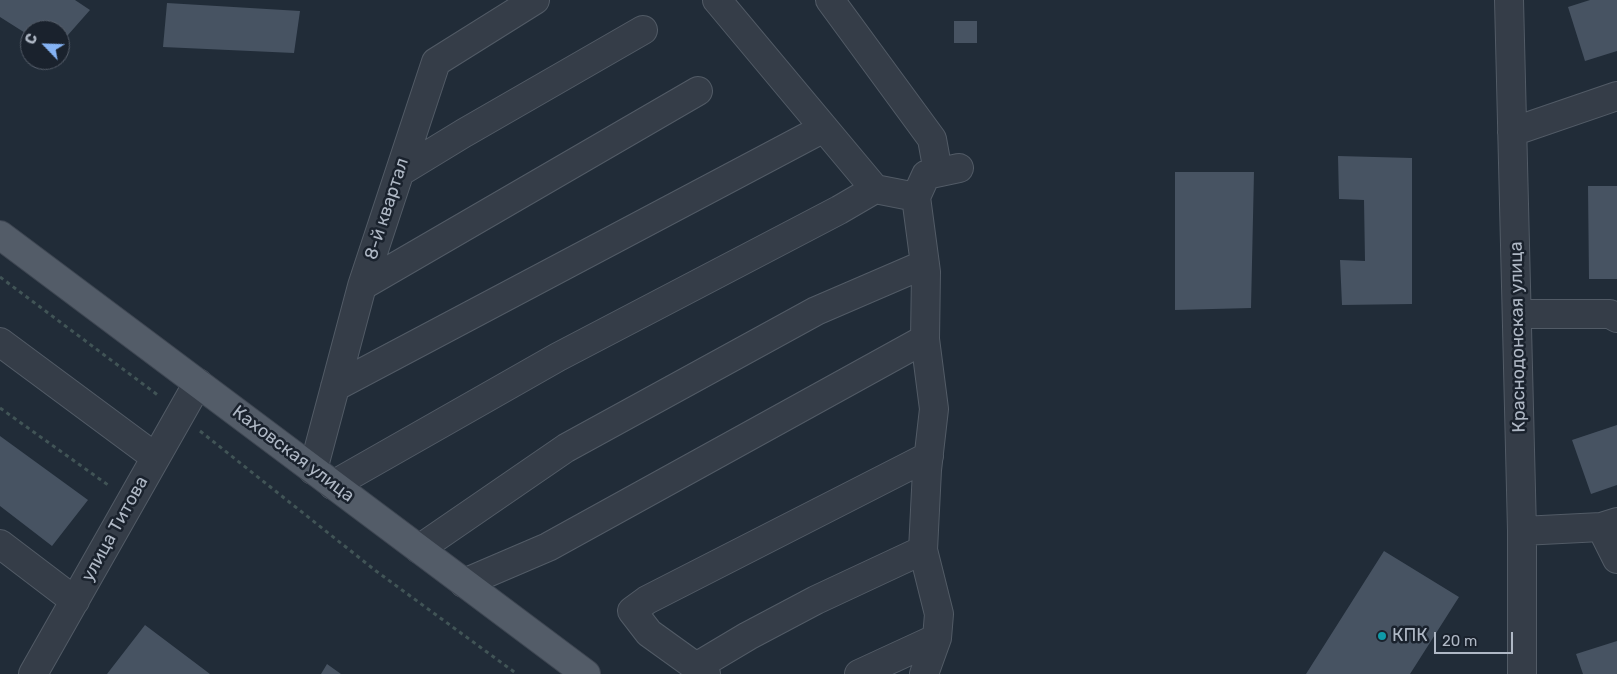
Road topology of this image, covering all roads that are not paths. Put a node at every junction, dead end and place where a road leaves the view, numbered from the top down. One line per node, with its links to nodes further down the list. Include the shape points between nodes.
1 (534, 0): 10 (street, 8-й квартал, via 436,62)
2 (717, 0): 8 (street)
3 (830, 0): 12 (street, via 932,139 948,170 926,174)
4 (1509, 0): 9 (street, Краснодонская улица)
5 (643, 30): 10 (street)
6 (698, 91): 15 (street)
7 (1617, 96): 9 (street)
8 (824, 128): 11 (street); 21 (street)
9 (1512, 132): 16 (street, Краснодонская улица)
10 (400, 172): 15 (street, 8-й квартал)
11 (875, 189): 12 (street); 24 (street)
12 (916, 197): 14 (street)
13 (0, 235): 20 (main road, Каховская улица)
14 (925, 264): 18 (street); 28 (street, via 816,311 566,448)
15 (362, 286): 21 (street, 8-й квартал)
16 (1517, 314): 17 (street, via 1610,314); 26 (street, Краснодонская улица)
17 (1617, 318)
18 (925, 339): 22 (street, via 934,409); 31 (street, via 548,547)
19 (0, 342): 23 (street)
20 (198, 383): 23 (street, улица Титова); 24 (main road, Каховская улица)
21 (335, 388): 24 (street, 8-й квартал)
22 (929, 456): 29 (street); 34 (street, via 647,600 632,612 649,633)
23 (155, 457): 32 (street, улица Титова)
24 (323, 477): 28 (main road, Каховская улица)
25 (1609, 524): 26 (street); 30 (street)
26 (1522, 531): 39 (street, Краснодонская улица)
27 (0, 544): 32 (street)
28 (419, 549): 31 (main road, Каховская улица)
29 (923, 550): 33 (street, via 939,614); 34 (street, via 748,636)
30 (1617, 559)
31 (464, 583): 36 (main road, Каховская улица)
32 (75, 601): 35 (street, улица Титова)
33 (937, 638): 37 (street); 38 (street)
34 (701, 671)
35 (33, 674)
36 (586, 674)
37 (859, 674)
38 (924, 674)
39 (1522, 674)

